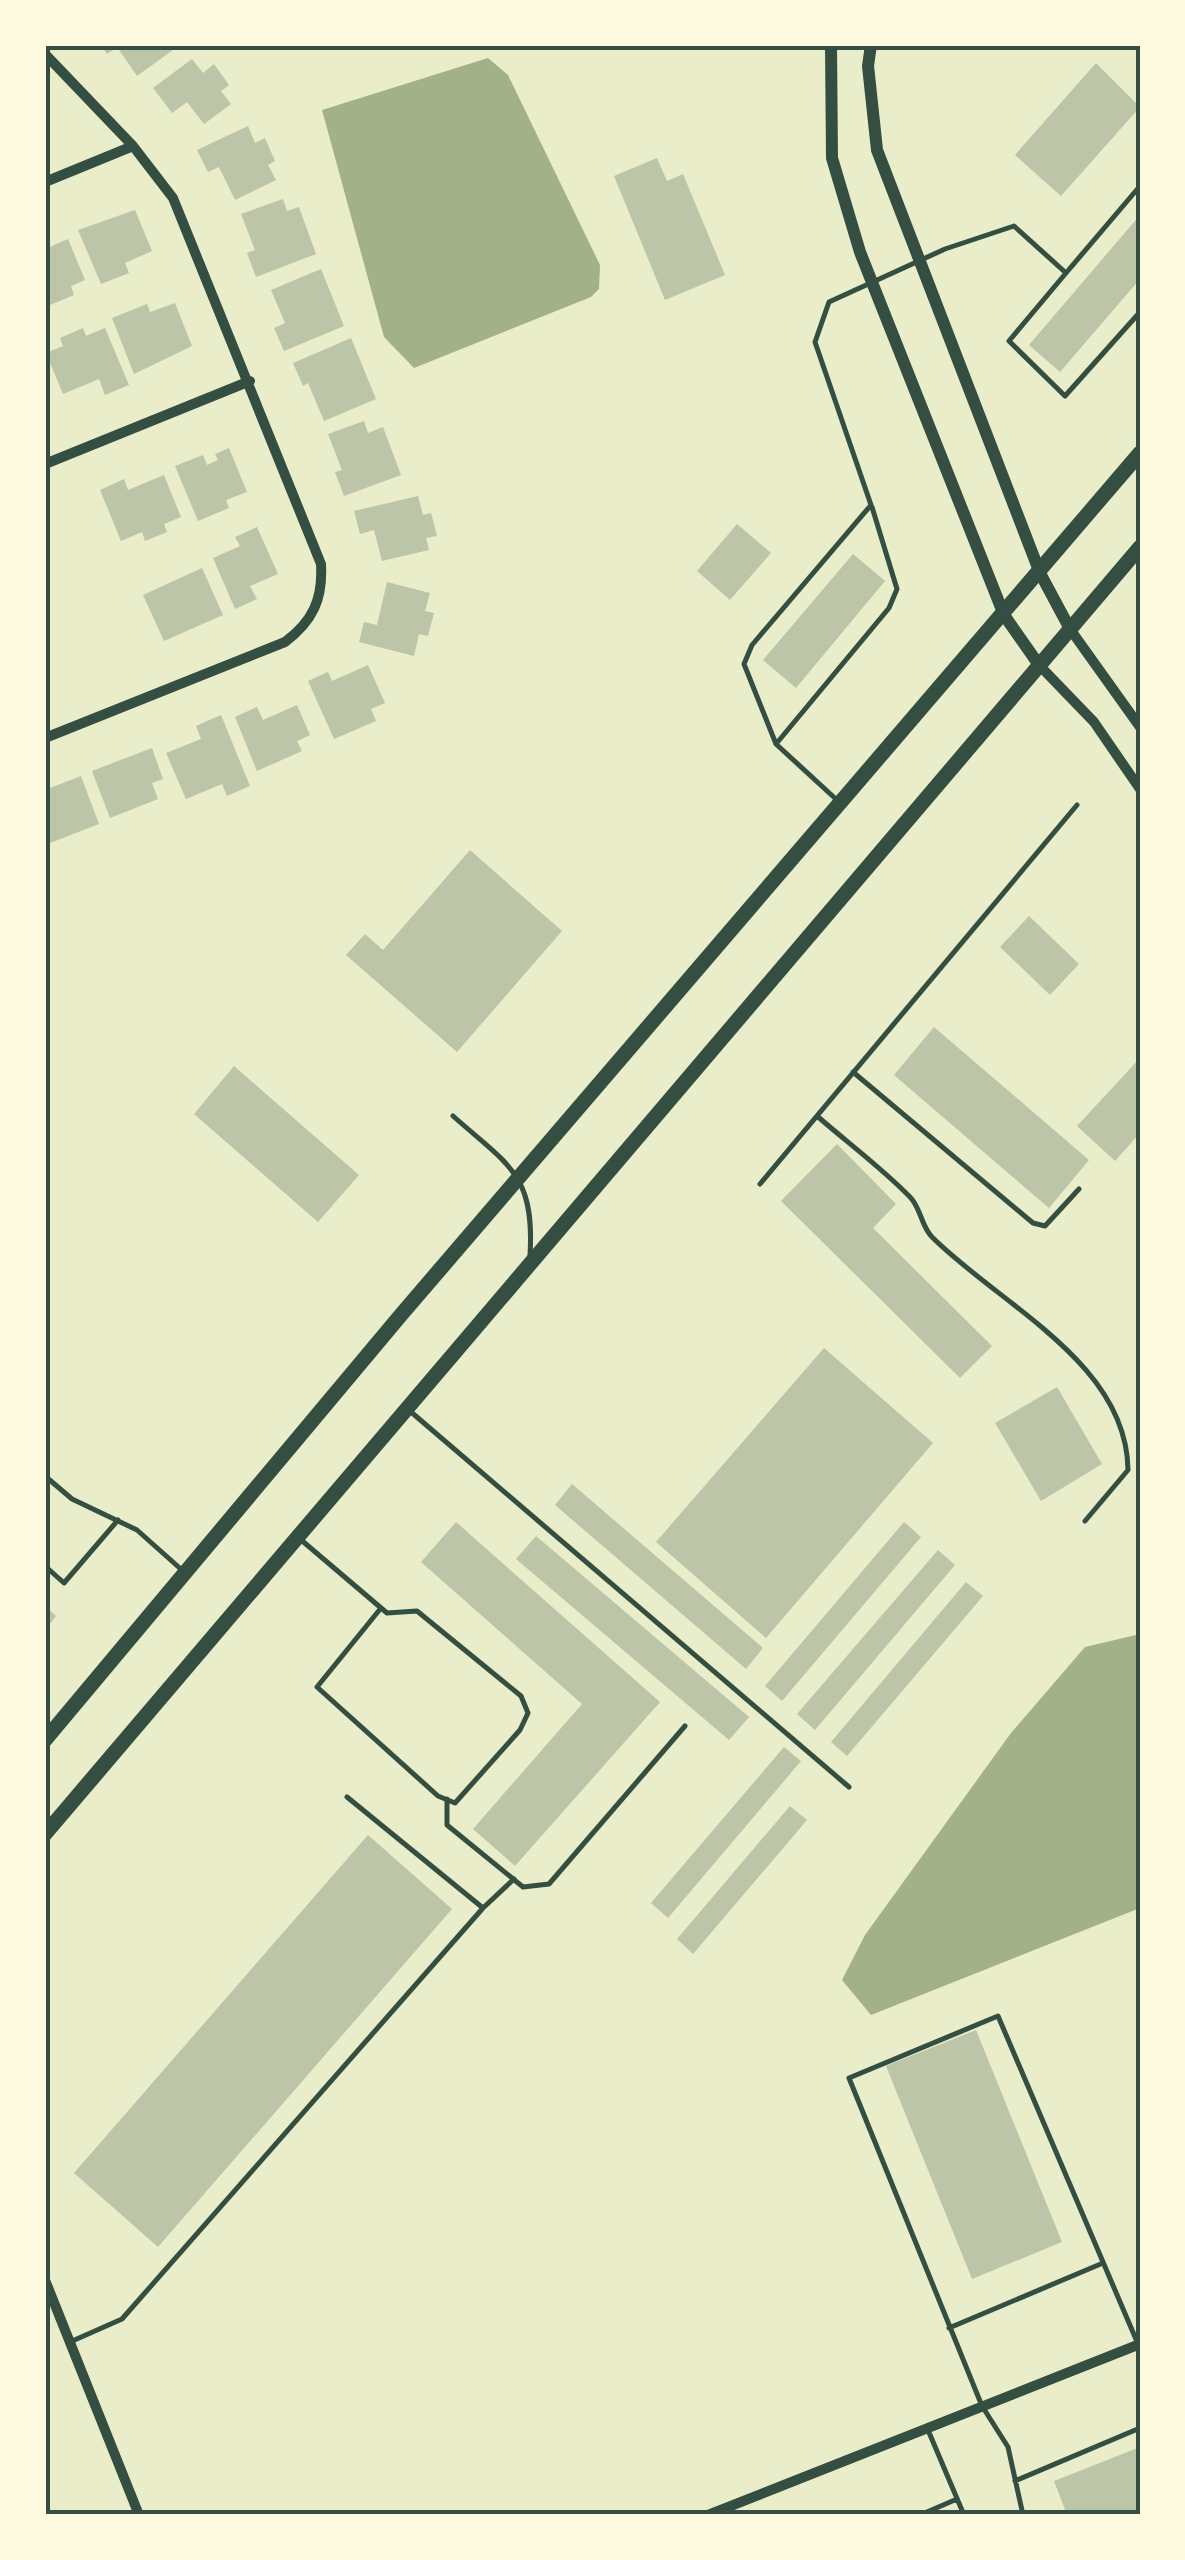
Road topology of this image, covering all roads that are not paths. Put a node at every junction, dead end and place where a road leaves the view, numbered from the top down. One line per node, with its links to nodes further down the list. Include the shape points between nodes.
1 (832, 45): 9 (street, via 832,158)
2 (871, 45): 7 (street, via 877,150)
3 (45, 54): 4 (street)
4 (133, 146): 5 (street); 11 (street, via 173,198)
5 (45, 182)
6 (1140, 186): 8 (lane)
7 (916, 261): 8 (lane, via 1014,226); 9 (lane); 16 (street)
8 (1066, 274): 10 (lane, via 1009,342 1064,396)
9 (873, 284): 14 (lane, via 829,302 814,342); 17 (street)
10 (1140, 312)
11 (250, 381): 13 (street); 21 (street, via 321,564 316,609 286,642)
12 (1140, 452): 16 (main road)
13 (45, 464)
14 (872, 505): 22 (lane, via 896,589 889,608); 22 (lane, via 752,645 744,664)
15 (1140, 547): 18 (main road)
16 (1040, 573): 17 (main road); 18 (street)
17 (1004, 616): 19 (street); 24 (main road)
18 (1070, 629): 19 (main road); 20 (street)
19 (1039, 665): 23 (street, via 1094,722); 32 (main road)
20 (1140, 728)
21 (45, 738)
22 (776, 744): 24 (lane)
23 (1140, 790)
24 (840, 803): 29 (main road)
25 (1077, 804): 26 (lane)
26 (853, 1072): 28 (lane); 31 (lane, via 1033,1223 1046,1226)
27 (453, 1116): 29 (lane)
28 (817, 1116): 30 (lane); 36 (lane, via 914,1200 928,1233 1082,1366 1108,1399 1128,1438 1128,1470)
29 (521, 1177): 32 (lane, via 530,1207); 39 (main road)
30 (760, 1184)
31 (1079, 1189)
32 (530, 1264): 33 (main road)
33 (407, 1408): 37 (main road); 43 (lane)
34 (45, 1476): 35 (lane)
35 (118, 1520): 38 (lane, via 64,1583); 39 (lane)
36 (1085, 1521)
37 (298, 1537): 40 (lane); 46 (main road)
38 (45, 1566)
39 (185, 1573): 42 (main road)
40 (381, 1608): 45 (lane, via 317,1687); 45 (lane, via 417,1611 521,1696 528,1713 455,1803)
41 (684, 1726): 47 (lane, via 549,1884 523,1887)
42 (45, 1740)
43 (849, 1788)
44 (346, 1796): 48 (lane)
45 (447, 1799): 47 (lane, via 447,1825)
46 (45, 1834)
47 (514, 1879): 48 (lane)
48 (483, 1908): 52 (lane, via 122,2319)
49 (1103, 2263): 51 (lane); 51 (lane, via 998,2016 849,2078); 53 (lane)
50 (46, 2288): 52 (street)
51 (949, 2328): 54 (lane)
52 (70, 2342): 59 (street)
53 (1139, 2344): 54 (street)
54 (982, 2406): 55 (street); 57 (lane, via 1008,2448)
55 (928, 2428): 58 (lane); 60 (street)
56 (1140, 2428): 57 (lane)
57 (1015, 2480): 63 (lane)
58 (957, 2499): 61 (lane); 62 (lane)
59 (139, 2515)
60 (708, 2515)
61 (920, 2515)
62 (964, 2515)
63 (1023, 2515)

